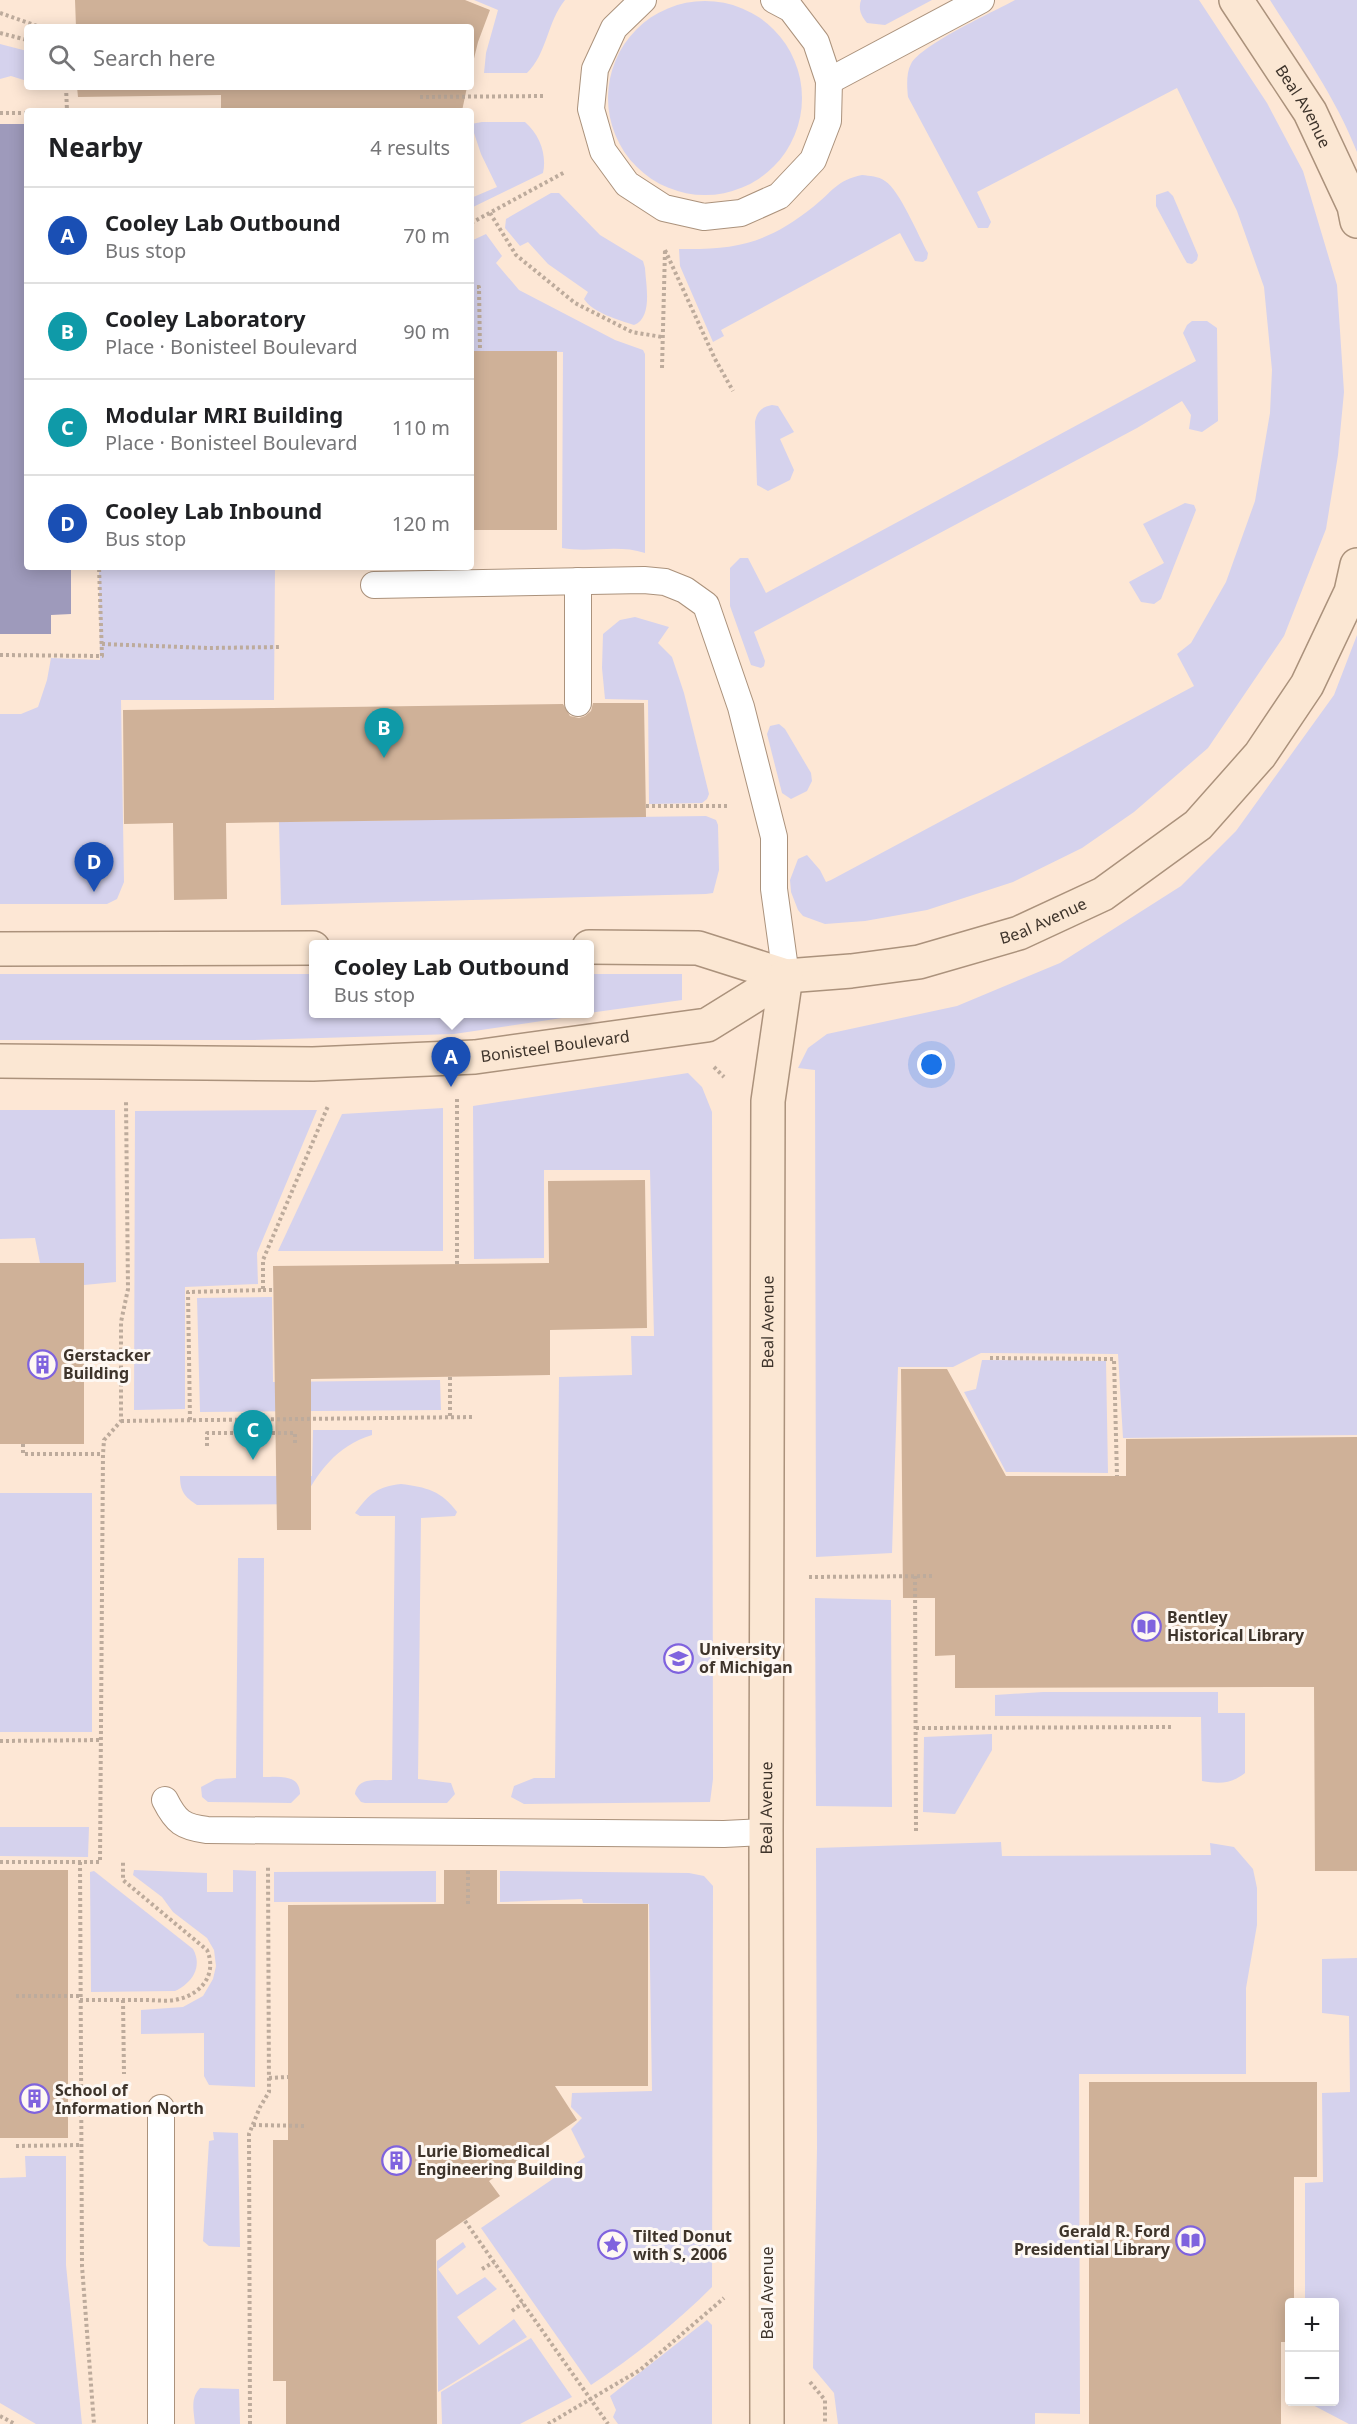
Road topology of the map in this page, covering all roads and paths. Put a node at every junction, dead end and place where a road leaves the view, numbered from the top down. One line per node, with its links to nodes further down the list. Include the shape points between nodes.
1 (644, 0): 9 (lane, via 614,28 609,38 595,69 591,110 603,151 627,184 664,208 704,217 741,213 779,196 813,160 828,121)
2 (981, 0): 9 (lane)
3 (1236, 0): 19 (street, Beal Avenue, via 1310,112 1354,206)
4 (791, 3): 9 (lane, via 816,42)
5 (0, 13): 6 (path)
6 (31, 24)
7 (0, 33): 8 (path)
8 (24, 39)
9 (829, 81)
10 (66, 90): 13 (path)
11 (545, 96): 12 (path)
12 (420, 97)
13 (67, 108)
14 (0, 113): 15 (path)
15 (24, 113)
16 (565, 172): 17 (path)
17 (490, 213): 18 (path); 21 (path, via 516,255 575,303 632,332)
18 (474, 221)
19 (1357, 221)
20 (474, 287): 22 (path, via 479,287)
21 (662, 337): 23 (path); 24 (path, via 665,250)
22 (480, 351)
23 (662, 368)
24 (733, 391)
25 (1357, 565): 38 (street, Beal Avenue, via 1351,592 1307,685 1260,756 1198,825 1103,894 1019,933 919,962)
26 (99, 570): 29 (path)
27 (578, 581): 28 (lane); 32 (lane); 38 (lane, via 665,582 706,605 741,707 774,837 774,889)
28 (374, 585)
29 (102, 644): 30 (path); 31 (path, via 102,656)
30 (280, 647)
31 (0, 655)
32 (578, 704)
33 (646, 806): 34 (path)
34 (728, 806)
35 (594, 947): 38 (street, via 698,948)
36 (309, 948): 37 (street)
37 (0, 949)
38 (786, 976): 39 (street, Bonisteel Boulevard, via 707,1025 475,1057 313,1064); 67 (street, Beal Avenue, via 768,1101)
39 (0, 1061)
40 (126, 1098): 52 (path, via 128,1289 121,1322)
41 (457, 1098): 43 (path)
42 (331, 1100): 44 (path, via 263,1260)
43 (457, 1264)
44 (263, 1290): 45 (path); 50 (path, via 188,1292)
45 (274, 1290)
46 (990, 1358): 58 (path, via 1114,1359)
47 (450, 1377): 48 (path)
48 (450, 1417): 49 (path); 51 (path)
49 (475, 1417)
50 (190, 1420): 51 (path); 52 (path)
51 (251, 1420): 53 (path)
52 (121, 1421): 57 (path, via 104,1440)
53 (251, 1433): 55 (path, via 207,1433); 56 (path, via 294,1433)
54 (22, 1444): 57 (path, via 22,1454)
55 (207, 1446)
56 (294, 1446)
57 (103, 1454): 64 (path)
58 (1117, 1476)
59 (915, 1576): 60 (path); 61 (path); 63 (path)
60 (934, 1576)
61 (805, 1577)
62 (1174, 1727): 63 (path)
63 (916, 1728): 68 (path)
64 (101, 1740): 65 (path); 70 (path, via 100,1862)
65 (0, 1741)
66 (165, 1800): 67 (lane, via 178,1821 207,1830)
67 (766, 1832): 87 (street, Beal Avenue)
68 (916, 1832)
69 (268, 1861): 80 (path)
70 (80, 1862): 73 (path); 76 (path)
71 (123, 1862): 77 (path, via 123,1880 199,1941 212,1961 206,1984 196,1992 179,1999)
72 (468, 1862): 74 (path)
73 (0, 1863)
74 (468, 1904)
75 (16, 1996): 76 (path)
76 (80, 1998): 77 (path); 84 (path)
77 (123, 2000): 78 (path)
78 (124, 2074)
79 (288, 2077): 80 (path)
80 (269, 2078): 82 (path, via 269,2092)
81 (161, 2108): 96 (lane)
82 (253, 2126): 83 (path); 97 (path, via 249,2134)
83 (307, 2126)
84 (80, 2145): 85 (path); 95 (path, via 82,2266)
85 (16, 2146)
86 (465, 2221): 88 (path)
87 (766, 2259): 92 (path, via 640,2370); 100 (street, Beal Avenue)
88 (494, 2262): 89 (path); 90 (path)
89 (482, 2269)
90 (523, 2303): 91 (path); 92 (path)
91 (512, 2311)
92 (592, 2400): 98 (path); 99 (path)
93 (0, 2416): 94 (path)
94 (15, 2424)
95 (94, 2424)
96 (161, 2424)
97 (250, 2424)
98 (548, 2424)
99 (608, 2424)
100 (767, 2424)

